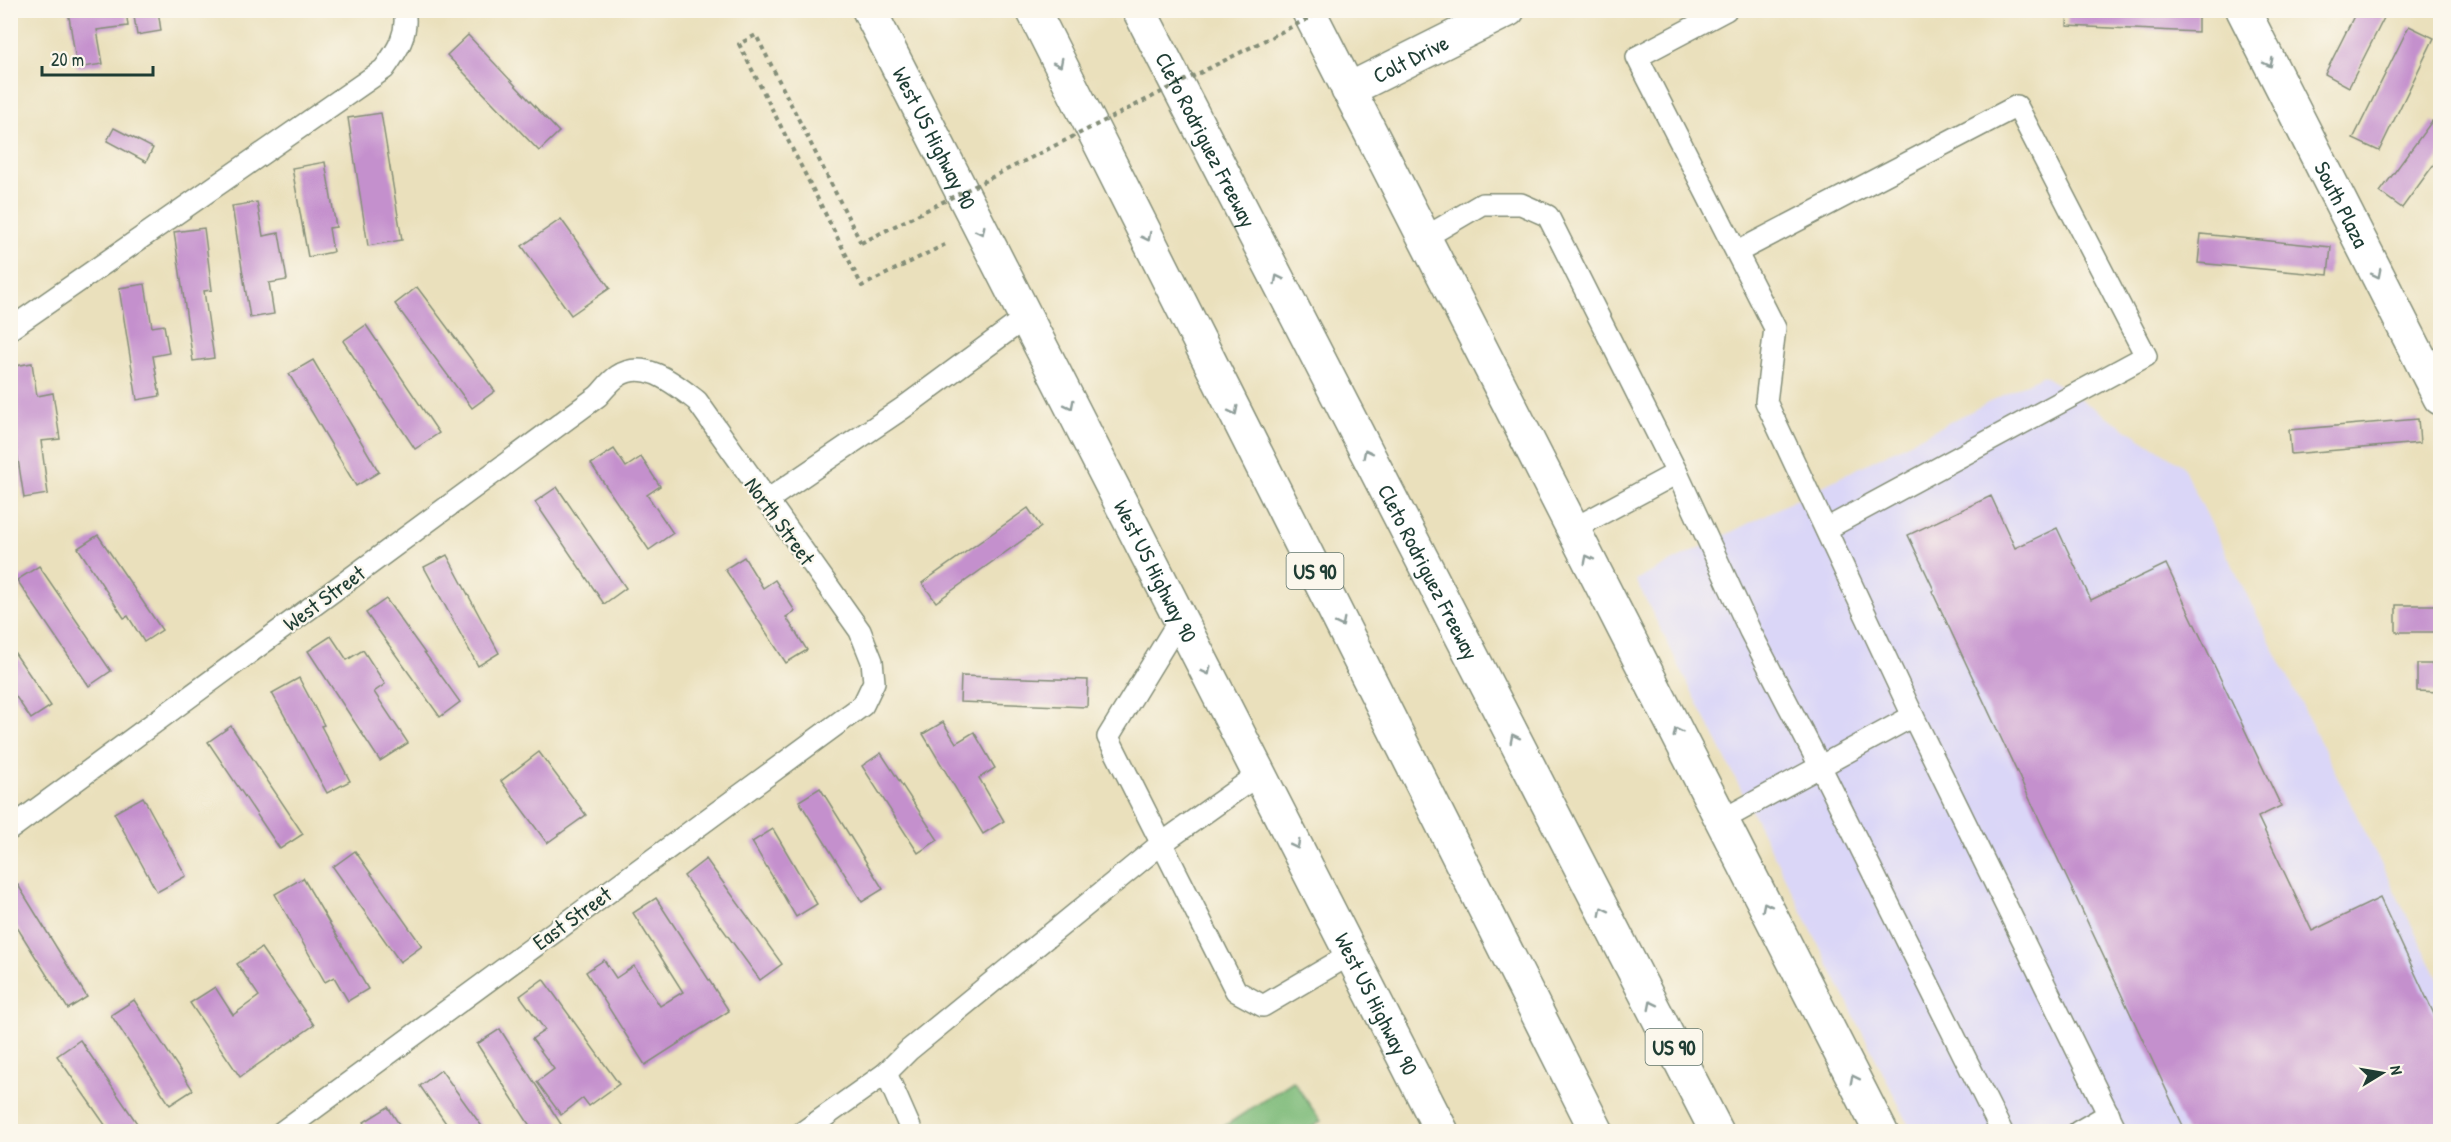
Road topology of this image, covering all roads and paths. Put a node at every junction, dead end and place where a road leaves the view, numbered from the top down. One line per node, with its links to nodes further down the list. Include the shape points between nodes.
1 (404, 10): 15 (lane, via 406,20 400,47 384,69)
2 (869, 10): 14 (main road, West US Highway 90, one-way to 14)
3 (1033, 10): 37 (main road, US 90, one-way to 37)
4 (1308, 10): 10 (main road)
5 (1325, 10): 12 (path, bridge, via 861,243 756,35 739,44 862,286)
6 (1508, 10): 10 (main road, Colt Drive)
7 (1726, 10): 13 (lane, via 1637,57)
8 (2243, 10): 17 (main road, South Plaza, one-way to 17)
9 (1143, 16): 38 (main road, Cleto Rodriguez Freeway / US 90, one-way to 9)
10 (1348, 90): 11 (main road)
11 (1424, 238): 18 (lane, via 1482,204 1521,204 1548,216); 20 (main road)
12 (946, 244)
13 (1737, 252): 21 (lane, via 1774,328 1766,402); 21 (lane, via 2017,106 2146,356)
14 (1025, 318): 19 (lane, via 903,408); 22 (main road, West US Highway 90, one-way to 22)
15 (10, 329)
16 (637, 369): 19 (lane, North Street, via 672,381 696,401); 28 (lane, West Street, via 619,375 588,403)
17 (2440, 398)
18 (1677, 473): 20 (lane); 25 (lane, via 1750,631)
19 (766, 501): 23 (lane, North Street, via 860,631 872,661 874,682)
20 (1573, 529): 27 (main road, one-way to 20)
21 (1826, 529): 24 (lane)
22 (1180, 619): 26 (main road, West US Highway 90, one-way to 26); 29 (lane, via 1108,737)
23 (863, 705): 33 (lane, East Street)
24 (1913, 716): 25 (lane); 32 (lane)
25 (1821, 766): 27 (lane); 40 (lane)
26 (1259, 774): 29 (lane); 30 (main road, West US Highway 90, one-way to 30)
27 (1722, 820): 39 (main road, one-way to 27)
28 (10, 829)
29 (1161, 844): 30 (lane, via 1236,991 1263,1006); 31 (lane)
30 (1351, 954): 36 (main road, West US Highway 90)
31 (886, 1073): 34 (lane); 35 (lane)
32 (2113, 1123): 41 (lane)
33 (282, 1131)
34 (802, 1131)
35 (912, 1131)
36 (1442, 1131)
37 (1597, 1131)
38 (1717, 1131)
39 (1881, 1131)
40 (2002, 1131)
41 (2078, 1131)

